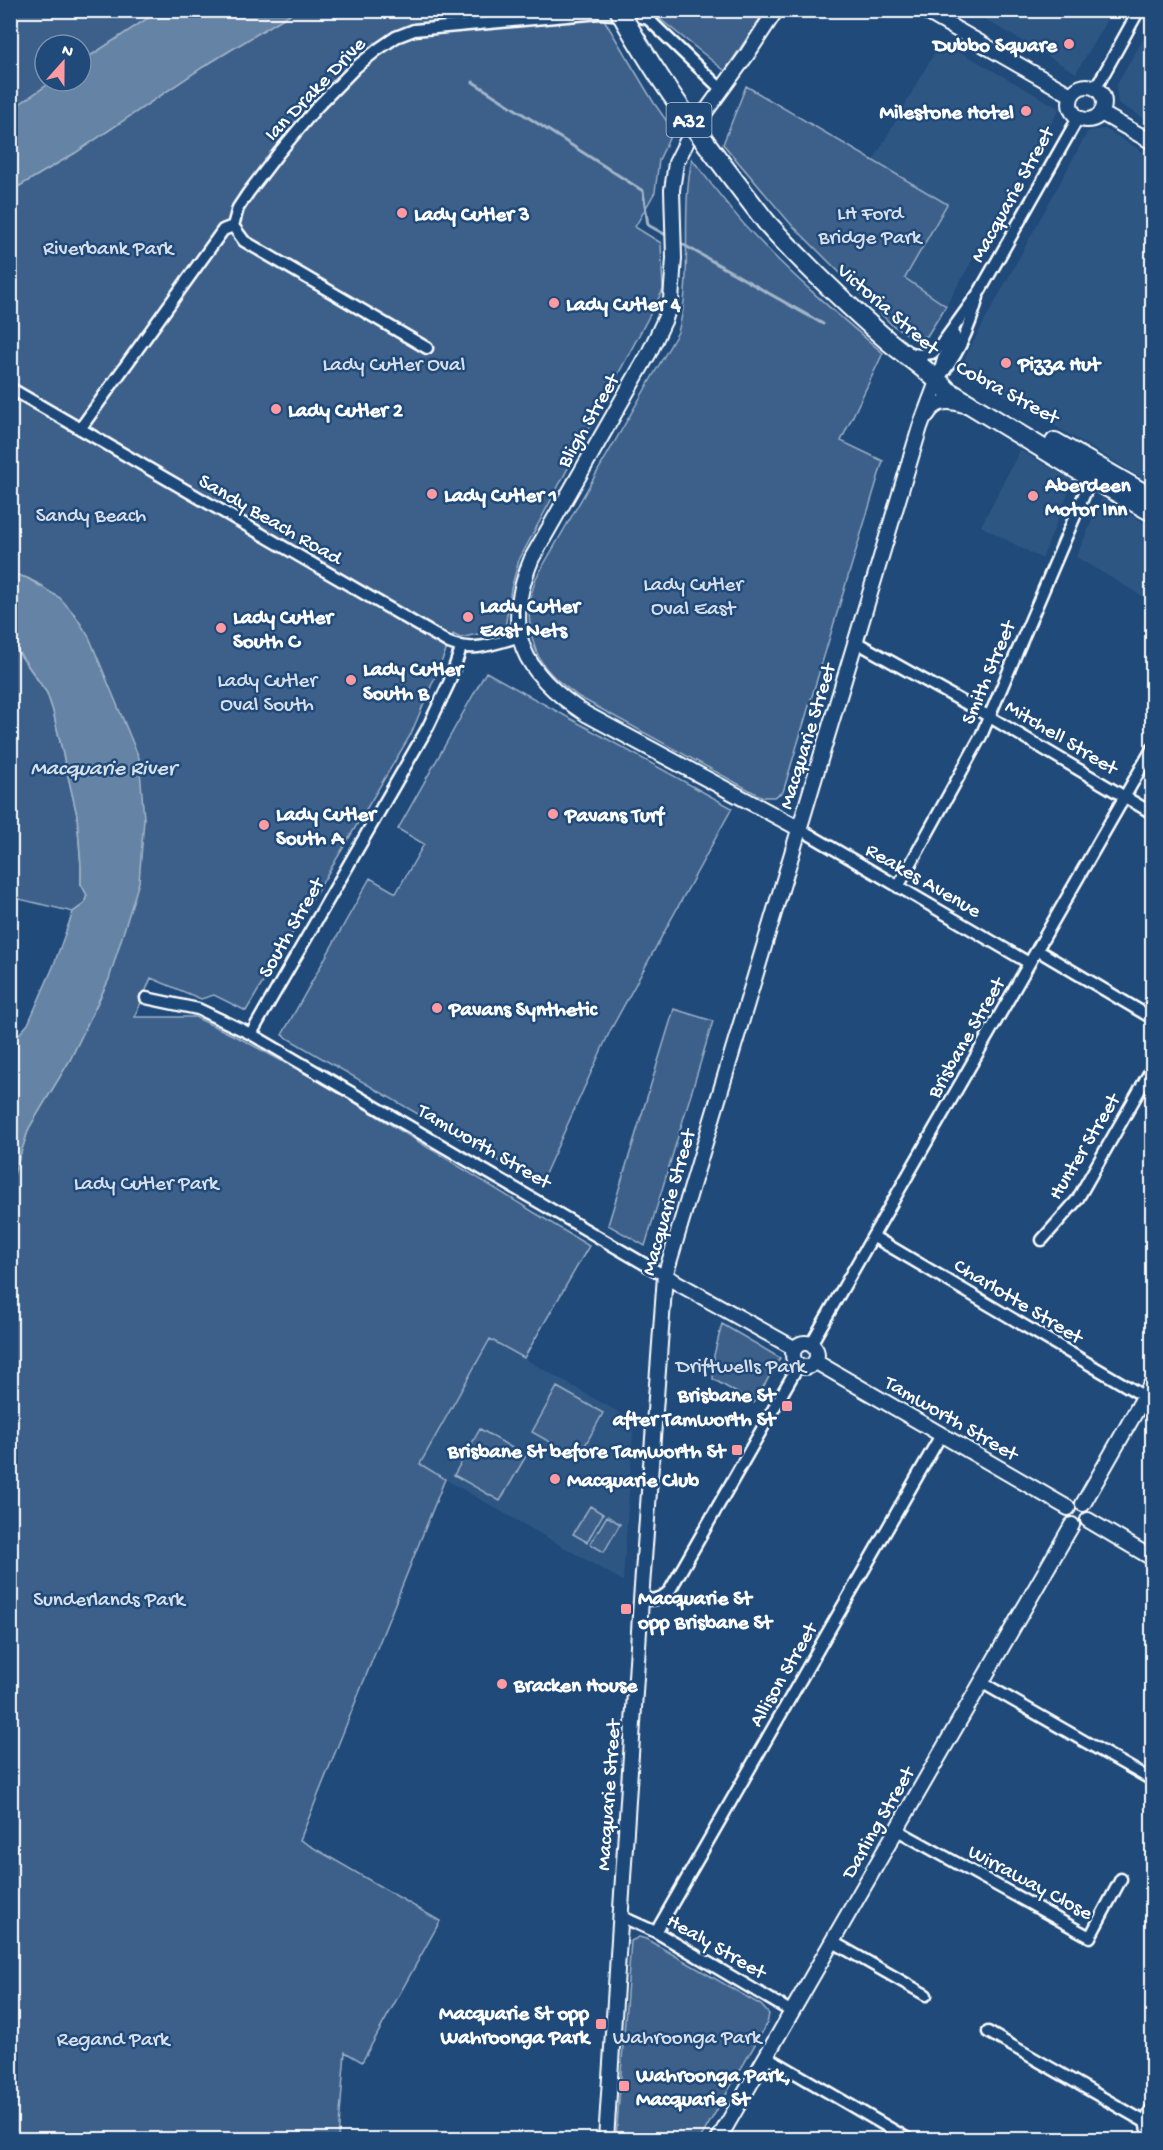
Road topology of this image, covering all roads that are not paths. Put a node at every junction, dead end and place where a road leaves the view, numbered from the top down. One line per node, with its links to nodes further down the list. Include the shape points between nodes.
1 (619, 10): 15 (highway, Victoria Street / A32, bridge, via 685,114 767,223 824,283)
2 (776, 10): 7 (street, Bligh Street)
3 (923, 10): 8 (street)
4 (1139, 10): 6 (street)
5 (644, 15): 7 (street, Ian Drake Drive); 12 (street, Ian Drake Drive, via 600,13 414,30 396,37 376,50 317,107 248,193 234,216)
6 (1096, 88): 8 (street, via 1085,86); 9 (street, via 1103,97)
7 (722, 90): 25 (street, Bligh Street, via 693,129 676,163 672,190 673,279 665,319 532,558 520,591)
8 (1071, 95): 10 (street, via 1069,105)
9 (1101, 113): 10 (street, via 1088,121); 11 (street)
10 (1078, 118): 13 (street, Macquarie Street)
11 (1152, 142)
12 (233, 226): 16 (street, via 244,241); 21 (street, Ian Drake Drive, via 223,230)
13 (980, 291): 14 (street, Macquarie Street); 17 (street, Macquarie Street, via 968,328 951,363)
14 (967, 308): 15 (street, Macquarie Street, via 932,353 919,355); 17 (street, Macquarie Street)
15 (893, 345): 17 (highway, Victoria Street / A32)
16 (427, 348)
17 (938, 379): 19 (highway, Cobra Street / A32, via 948,391); 20 (street, Macquarie Street); 22 (highway, Cobra Street / A32, via 951,382)
18 (10, 388): 21 (street, Sandy Beach Road)
19 (980, 410): 20 (street, via 950,401 938,403); 22 (highway, Cobra Street / A32)
20 (920, 427): 26 (street, Macquarie Street)
21 (80, 429): 27 (street, Sandy Beach Road, via 427,632)
22 (1094, 472): 23 (highway, Cobra Street / A32); 24 (highway, Cobra Street / A32); 28 (street, Smith Street)
23 (1152, 498)
24 (1152, 512)
25 (520, 636): 27 (street, via 488,646); 32 (street, Bligh Street, via 535,670 566,701)
26 (856, 642): 28 (street, Mitchell Street); 32 (street, Macquarie Street)
27 (461, 648): 38 (street, South Street, via 428,727)
28 (990, 717): 30 (street, Mitchell Street); 33 (street, Smith Street)
29 (1152, 748): 30 (street, Brisbane Street)
30 (1125, 796): 31 (street, Mitchell Street); 34 (street, Brisbane Street)
31 (1152, 813)
32 (800, 829): 33 (street, Reakes Avenue); 42 (street, Macquarie Street)
33 (898, 886): 35 (street, Reakes Avenue)
34 (1037, 950): 35 (street, Brisbane Street); 37 (street)
35 (1029, 963): 40 (street, Brisbane Street)
36 (146, 998): 38 (street, Tamworth Street, via 198,1009)
37 (1152, 1018)
38 (252, 1034): 42 (street, Tamworth Street)
39 (1152, 1068): 41 (street, Hunter Street, via 1077,1200)
40 (874, 1237): 43 (street, Brisbane Street); 48 (street, Charlotte Street)
41 (1042, 1240)
42 (666, 1276): 44 (street, Tamworth Street); 55 (street, Macquarie Street)
43 (811, 1344): 44 (street); 45 (street, via 817,1354)
44 (794, 1348): 46 (street, via 792,1356)
45 (816, 1362): 46 (street, via 810,1367); 49 (street, Tamworth Street)
46 (798, 1366): 55 (street, via 669,1590 657,1600)
47 (1152, 1383): 48 (street)
48 (1145, 1396): 50 (street)
49 (941, 1435): 51 (street, Tamworth Street); 61 (street, Allison Street)
50 (1083, 1504): 51 (street); 52 (street, via 1089,1513)
51 (1068, 1508): 53 (street, via 1066,1520)
52 (1088, 1520): 53 (street, via 1083,1525); 54 (street)
53 (1072, 1525): 56 (street, Darling Street)
54 (1152, 1558)
55 (641, 1600): 60 (street, Macquarie Street)
56 (981, 1682): 57 (street); 58 (street, Darling Street)
57 (1152, 1780)
58 (897, 1830): 59 (street, Wirraway Close, via 1090,1937); 62 (street, Darling Street)
59 (1121, 1879)
60 (620, 1916): 61 (street, Healy Street); 68 (street, Macquarie Street)
61 (656, 1932): 64 (street, Healy Street)
62 (833, 1942): 63 (street); 64 (street, Darling Street)
63 (926, 1995)
64 (792, 2012): 66 (street, Darling Street)
65 (988, 2032): 67 (street, via 1146,2126)
66 (766, 2056): 69 (street, Darling Street); 70 (street)
67 (1152, 2108)
68 (606, 2139)
69 (718, 2139)
70 (910, 2139)

